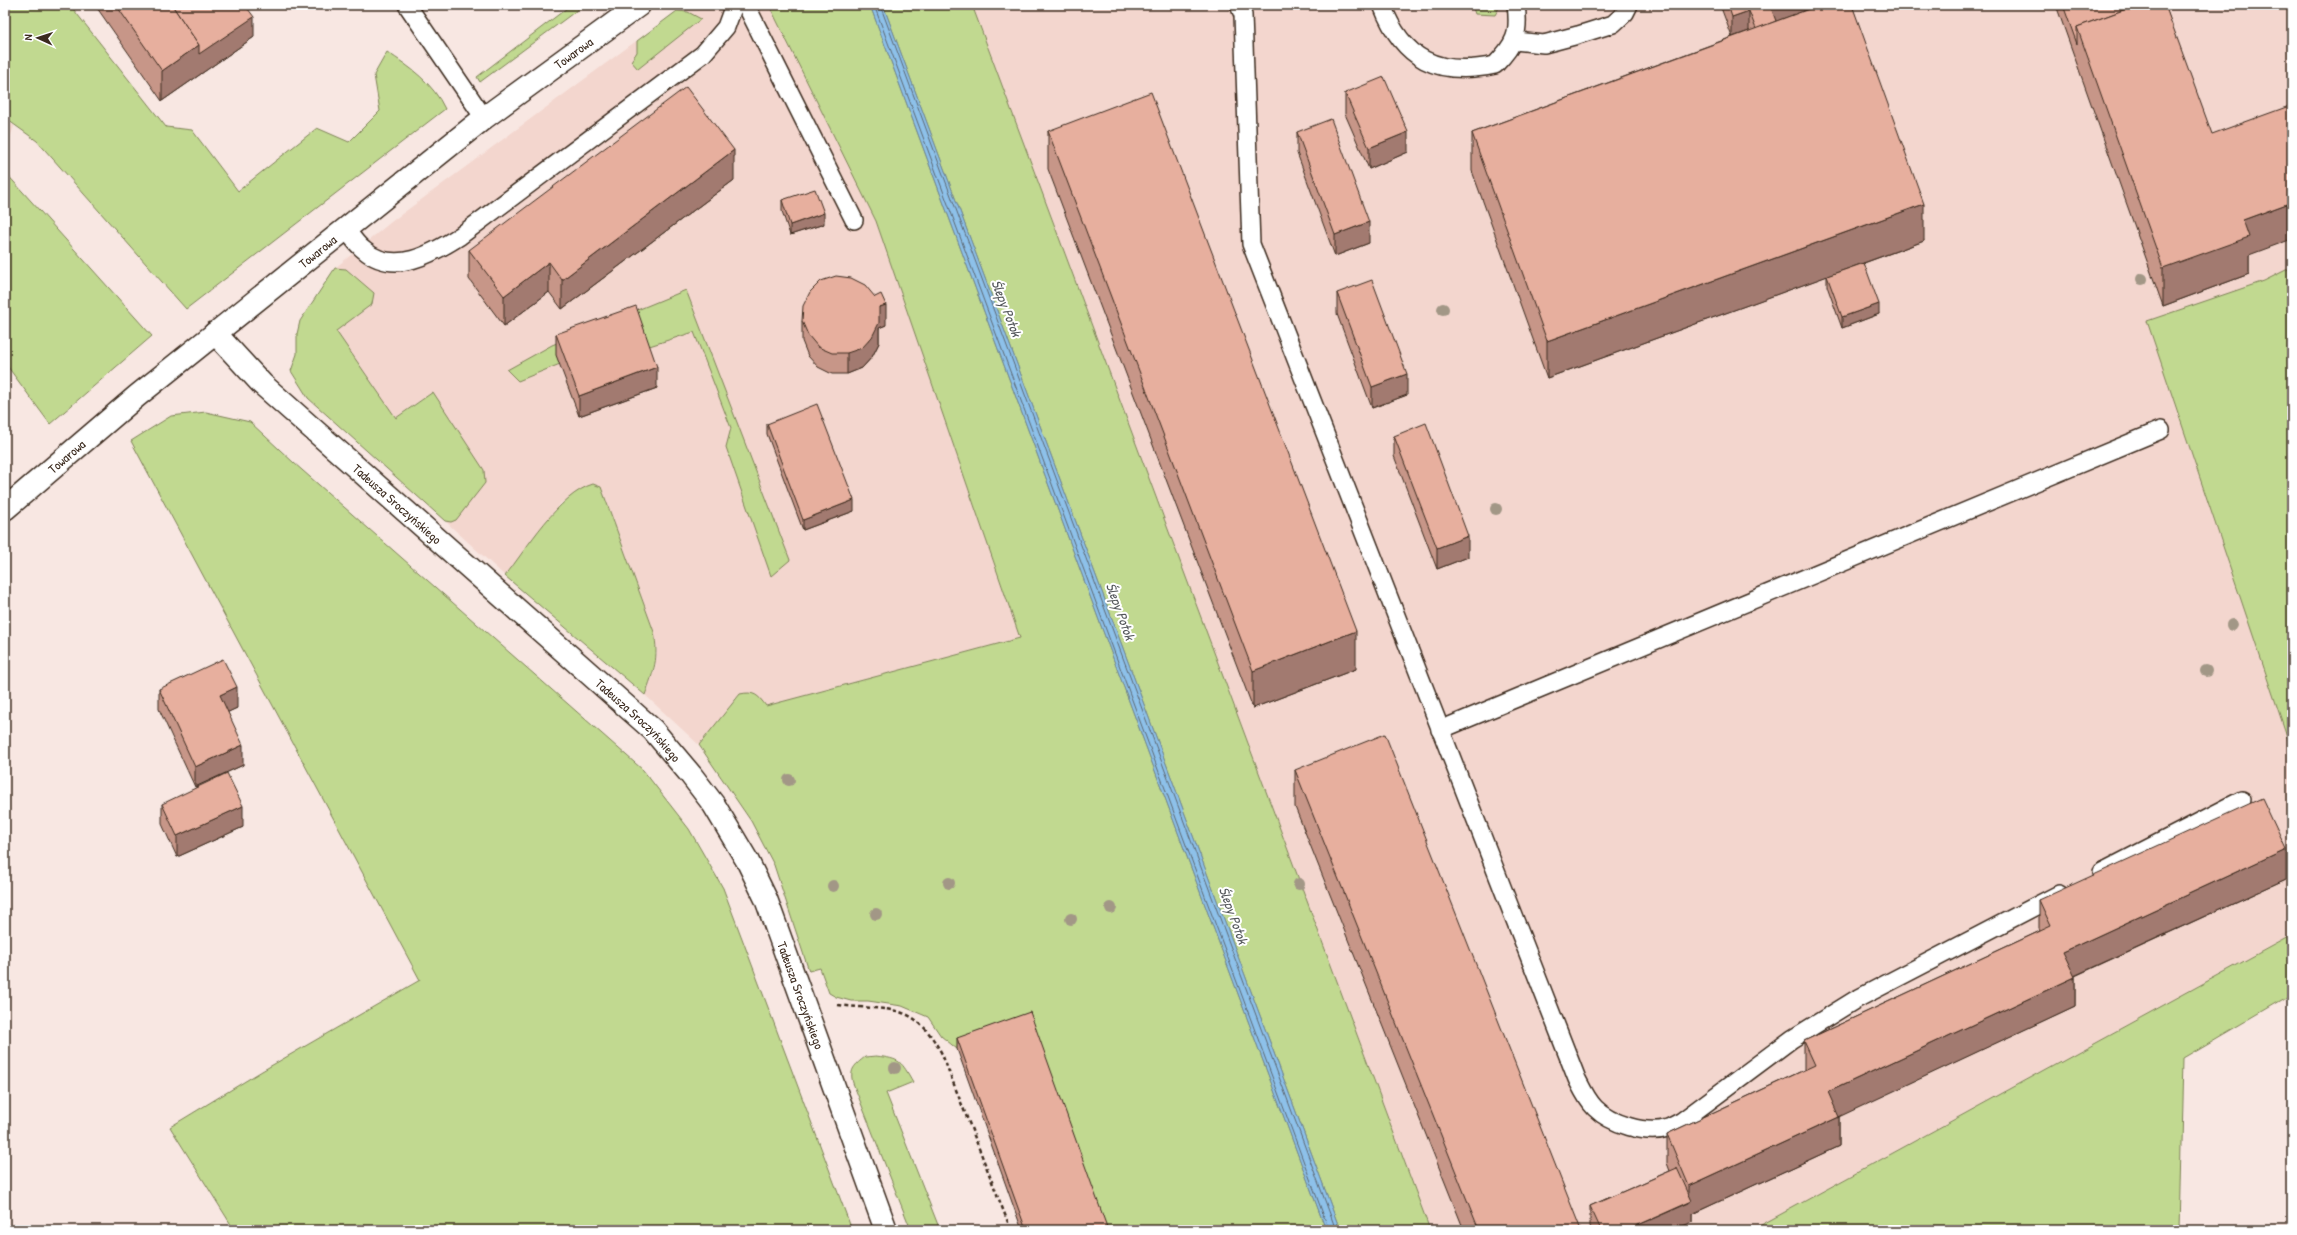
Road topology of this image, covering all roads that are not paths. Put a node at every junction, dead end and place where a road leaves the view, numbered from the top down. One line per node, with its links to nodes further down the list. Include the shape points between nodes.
1 (407, 5): 10 (lane)
2 (639, 5): 10 (street, Towarowa)
3 (734, 5): 12 (lane, via 726,26 703,54 437,251 407,260 389,261 375,258 363,250)
4 (746, 5): 11 (lane)
5 (1239, 5): 16 (lane, via 1243,15 1251,244)
6 (1382, 5): 9 (lane, via 1401,42 1415,56 1432,64 1454,69 1476,69 1495,65)
7 (1516, 5): 9 (lane, via 1519,25)
8 (1629, 5): 9 (lane, via 1625,13 1613,24 1585,33 1544,44)
9 (1514, 41)
10 (484, 118): 12 (street, Towarowa)
11 (854, 220)
12 (346, 229): 13 (street, Towarowa)
13 (215, 333): 15 (street, Towarowa, via 137,396); 18 (street, Tadeusza Sroczyńskiego, via 262,384 653,730 691,774 730,831 766,899)
14 (2161, 430): 16 (lane)
15 (5, 510)
16 (1440, 730): 17 (lane, via 1577,1079 1595,1108 1608,1118 1653,1130 1668,1128 1682,1121 1792,1039 1855,1000)
17 (2242, 800)
18 (886, 1230)

